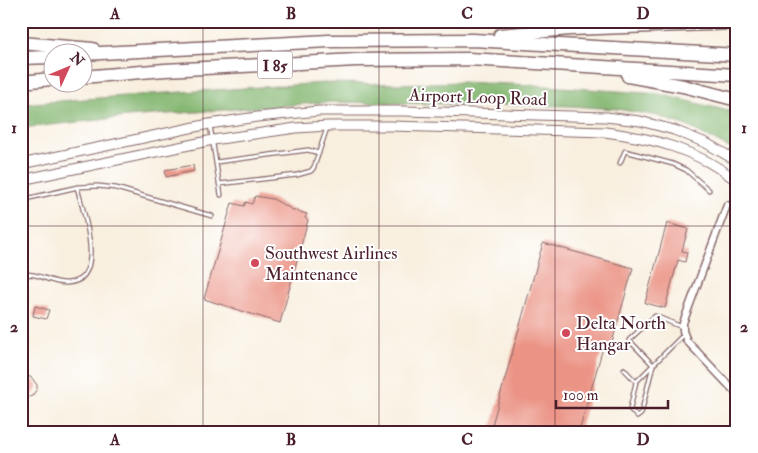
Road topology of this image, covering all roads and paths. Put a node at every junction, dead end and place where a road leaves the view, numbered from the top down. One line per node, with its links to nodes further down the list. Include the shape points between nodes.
1 (737, 24): 2 (highway, via 553,30)
2 (473, 40): 4 (highway, I 85, via 329,41); 6 (highway, I 85)
3 (21, 43): 4 (highway)
4 (105, 52): 5 (highway, I 85)
5 (92, 53)
6 (737, 55)
7 (42, 57): 8 (highway)
8 (21, 58)
9 (468, 59): 10 (highway, I 85, via 356,60); 11 (highway, I 85); 14 (highway, via 492,68 598,72 638,77)
10 (92, 76)
11 (737, 76)
12 (42, 80): 13 (highway)
13 (21, 82)
14 (737, 100)
15 (210, 124): 17 (lane); 19 (main road, Airport Loop Road, via 319,111 606,117 674,130); 22 (main road, Airport Loop Road)
16 (328, 126): 17 (main road, Airport Loop Road); 18 (lane); 24 (main road, Airport Loop Road, via 605,132 638,136 700,157)
17 (213, 140): 20 (lane); 23 (main road, Airport Loop Road)
18 (319, 153): 20 (lane, via 308,150); 25 (lane, via 314,167 306,174)
19 (737, 161)
20 (216, 162): 25 (lane)
21 (620, 163): 27 (lane, via 625,151 673,164 686,170)
22 (21, 164)
23 (21, 180)
24 (737, 180)
25 (220, 184): 28 (lane)
26 (77, 187): 29 (lane); 31 (lane, via 116,188); 32 (lane, via 90,243 86,271 67,283 31,274)
27 (709, 190)
28 (221, 195)
29 (21, 200)
30 (727, 205): 33 (street)
31 (212, 216)
32 (21, 275)
33 (683, 331): 34 (lane); 34 (lane, via 655,316 629,340); 37 (street, via 687,341)
34 (653, 365): 36 (lane); 36 (lane, via 641,414 636,417 630,410)
35 (624, 369): 36 (lane)
36 (636, 382)
37 (737, 394)

